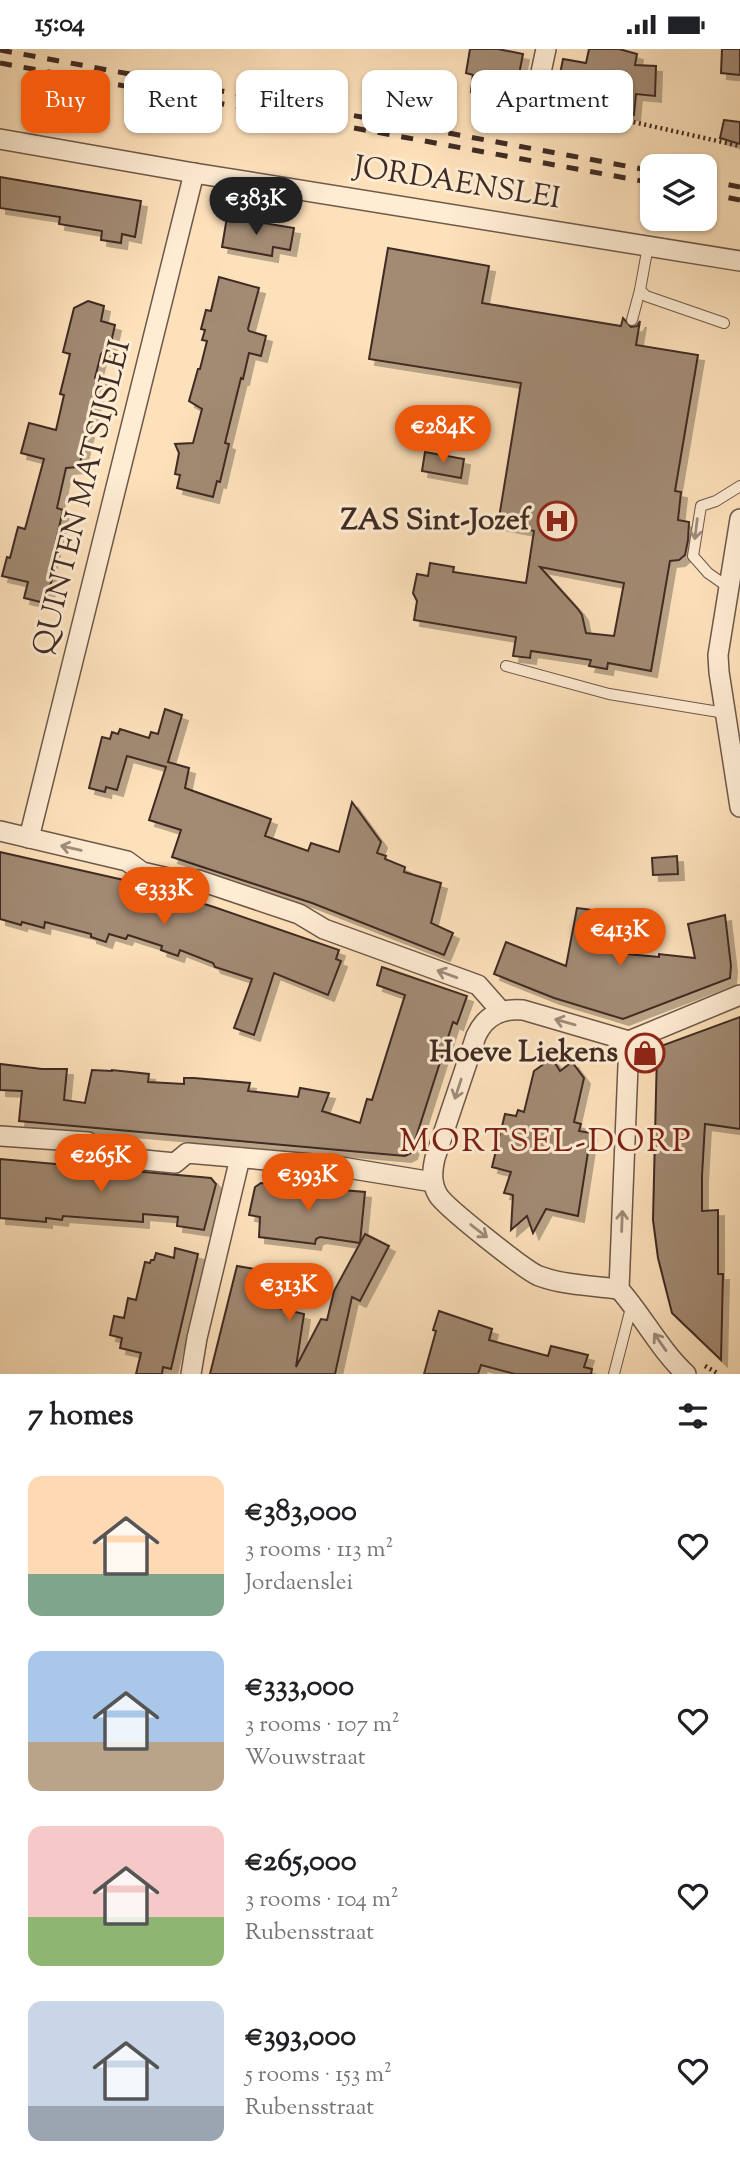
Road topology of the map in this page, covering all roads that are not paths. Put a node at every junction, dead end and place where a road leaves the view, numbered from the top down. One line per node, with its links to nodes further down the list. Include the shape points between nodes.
1 (546, 49): 2 (street)
2 (541, 70)
3 (0, 139): 4 (street, JORDAENSLEI)
4 (194, 173): 5 (street, JORDAENSLEI); 17 (street, QUINTEN MATSIJSLEI)
5 (648, 246): 6 (street, JORDAENSLEI); 7 (lane)
6 (740, 261)
7 (640, 290): 8 (lane); 9 (lane)
8 (632, 320)
9 (724, 323)
10 (740, 486): 12 (lane, one-way to 12, via 701,506 697,521 693,556)
11 (740, 519): 12 (street)
12 (728, 587): 14 (street, via 718,656)
13 (506, 666): 14 (lane, via 609,694)
14 (725, 713): 15 (street)
15 (740, 807)
16 (0, 831): 17 (street)
17 (29, 838): 19 (street, one-way to 17, via 478,985 324,929 299,915 198,880 142,872 127,861)
18 (740, 995): 20 (street)
19 (501, 1011): 20 (street, one-way to 19, via 523,1010); 23 (street, one-way to 23, via 481,1024 476,1036 435,1158)
20 (629, 1041): 24 (street, one-way to 20)
21 (0, 1136): 22 (street, via 89,1142 103,1156 127,1159 175,1163 187,1153)
22 (240, 1158): 23 (street, via 335,1166); 26 (street)
23 (433, 1182): 24 (street, one-way to 24, via 450,1208 533,1273)
24 (626, 1297): 25 (street, one-way to 24, via 671,1359); 27 (lane)
25 (694, 1368)
26 (191, 1374)
27 (614, 1374)

